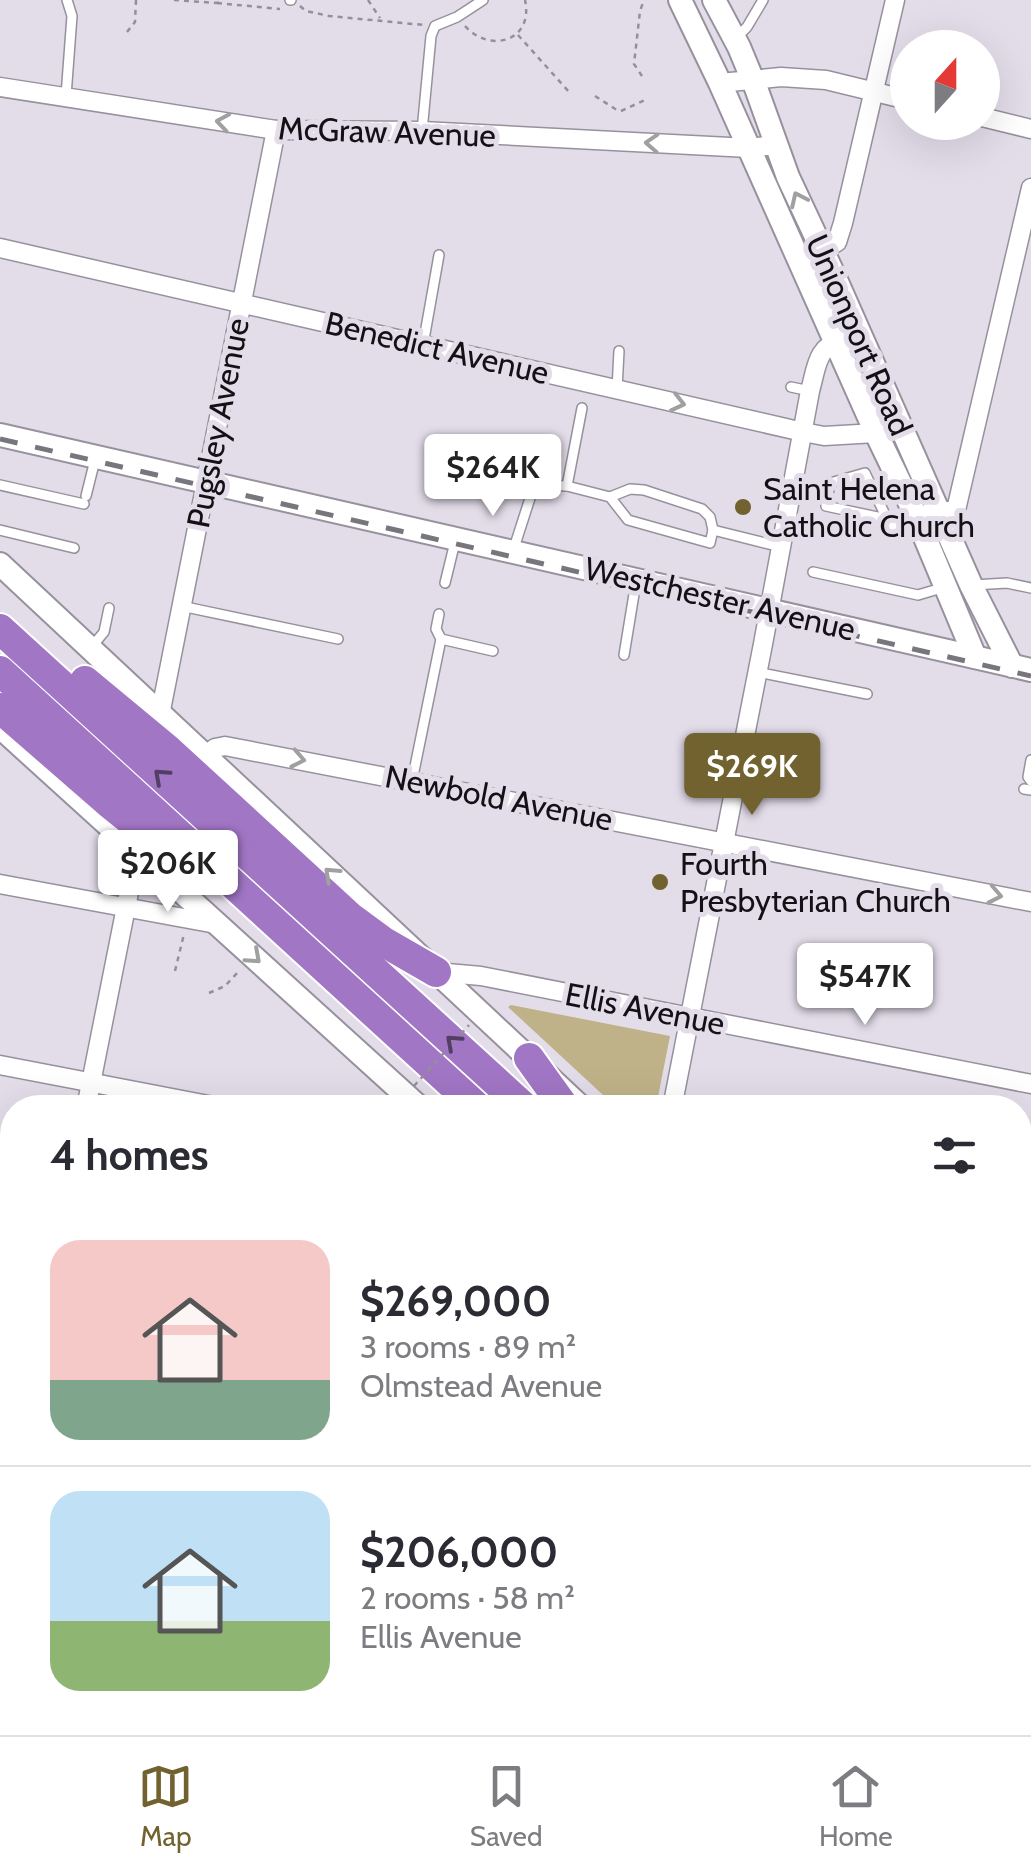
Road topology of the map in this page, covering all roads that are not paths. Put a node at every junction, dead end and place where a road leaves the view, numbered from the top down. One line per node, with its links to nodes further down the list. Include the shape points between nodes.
1 (67, 0): 13 (lane, via 72,16)
2 (484, 0): 17 (lane, via 434,26)
3 (680, 0): 9 (main road, Unionport Road)
4 (714, 0): 7 (main road, Unionport Road)
5 (763, 0): 7 (lane)
6 (895, 0): 11 (street)
7 (735, 39): 8 (main road, Unionport Road)
8 (753, 79): 9 (street); 11 (street, via 826,80); 18 (main road, Unionport Road)
9 (720, 83): 19 (main road, Unionport Road)
10 (0, 87): 13 (street, McGraw Avenue)
11 (874, 93): 12 (street); 22 (street, via 837,242)
12 (890, 96)
13 (66, 97): 16 (street, McGraw Avenue, one-way to 13)
14 (1000, 122): 15 (street)
15 (1031, 128)
16 (276, 130): 17 (street, McGraw Avenue); 25 (street, Pugsley Avenue)
17 (422, 131): 19 (street, McGraw Avenue, one-way to 17)
18 (776, 145): 19 (street, McGraw Avenue); 22 (main road, Unionport Road, one-way to 18)
19 (749, 148): 24 (main road, Unionport Road)
20 (1031, 188): 40 (street, via 956,510)
21 (0, 248): 25 (street, Benedict Avenue)
22 (822, 251): 24 (street); 26 (main road, Unionport Road)
23 (439, 255): 28 (lane)
24 (801, 262): 27 (main road, Unionport Road)
25 (242, 303): 28 (street, Benedict Avenue); 36 (street, Pugsley Avenue)
26 (859, 334): 27 (street); 40 (main road, Unionport Road)
27 (835, 341): 32 (street, via 801,389); 33 (main road, Unionport Road)
28 (423, 345): 30 (street, Benedict Avenue)
29 (620, 351): 30 (lane)
30 (616, 389): 32 (street, Benedict Avenue, one-way to 32)
31 (582, 408): 38 (lane)
32 (803, 432): 33 (street, Benedict Avenue); 46 (street)
33 (876, 432): 40 (main road, Unionport Road)
34 (0, 435): 35 (main road, Westchester Avenue)
35 (96, 456): 36 (main road, Westchester Avenue); 37 (lane, via 85,500)
36 (205, 481): 44 (main road, Westchester Avenue); 54 (street, Pugsley Avenue)
37 (0, 485)
38 (566, 486): 39 (lane); 47 (lane, via 536,486)
39 (610, 497): 43 (lane, via 644,490 702,509); 43 (lane, via 628,520 710,543)
40 (928, 514): 41 (lane, via 890,528); 52 (main road, Unionport Road)
41 (887, 519): 41 (lane, via 865,473 830,483 826,506)
42 (0, 530): 45 (lane)
43 (713, 530): 46 (lane)
44 (456, 538): 47 (main road, Westchester Avenue); 51 (lane)
45 (74, 548)
46 (782, 548): 56 (street)
47 (514, 551): 50 (main road, Westchester Avenue)
48 (0, 564): 62 (main road, via 35,589)
49 (813, 572): 52 (lane, via 918,594)
50 (637, 579): 56 (main road, Westchester Avenue); 64 (lane)
51 (446, 583)
52 (959, 586): 53 (lane); 65 (main road, Unionport Road); 66 (main road, Unionport Road)
53 (1031, 588)
54 (181, 606): 61 (lane); 71 (street, Pugsley Avenue)
55 (109, 608): 62 (lane, via 104,632)
56 (769, 610): 65 (main road, Westchester Avenue); 68 (street)
57 (0, 614): 84 (highway, via 166,749 350,916)
58 (439, 614): 60 (lane)
59 (0, 629): 96 (highway, one-way to 59)
60 (441, 638): 63 (lane); 75 (lane)
61 (338, 639)
62 (90, 649): 71 (main road)
63 (493, 650)
64 (624, 654)
65 (975, 658): 66 (main road, Westchester Avenue)
66 (1022, 668)
67 (0, 671): 83 (highway)
68 (758, 672): 69 (lane); 77 (street)
69 (868, 694)
70 (0, 708): 83 (highway, via 146,833)
71 (160, 715): 73 (main road)
72 (0, 728): 78 (main road)
73 (205, 756): 75 (street, Newbold Avenue, one-way to 75, via 225,746); 84 (main road, one-way to 73)
74 (1031, 760): 76 (lane)
75 (412, 781): 77 (street, Newbold Avenue)
76 (1029, 787)
77 (724, 842): 80 (street, Newbold Avenue, one-way to 80); 85 (street)
78 (137, 852): 81 (street); 82 (main road)
79 (0, 884): 81 (street)
80 (1031, 902)
81 (124, 907): 82 (street); 89 (street)
82 (217, 924): 93 (main road, one-way to 93)
83 (327, 969): 86 (highway)
84 (436, 972): 85 (street, Ellis Avenue); 87 (main road)
85 (690, 1018): 90 (street, Ellis Avenue); 99 (street)
86 (406, 1041): 94 (highway); 95 (highway)
87 (529, 1058): 97 (highway); 98 (main road)
88 (0, 1065): 89 (street)
89 (91, 1082): 91 (street); 92 (street)
90 (1031, 1084)
91 (88, 1095)
92 (158, 1095)
93 (416, 1095)
94 (450, 1095)
95 (464, 1095)
96 (511, 1095)
97 (556, 1095)
98 (568, 1095)
99 (675, 1095)

